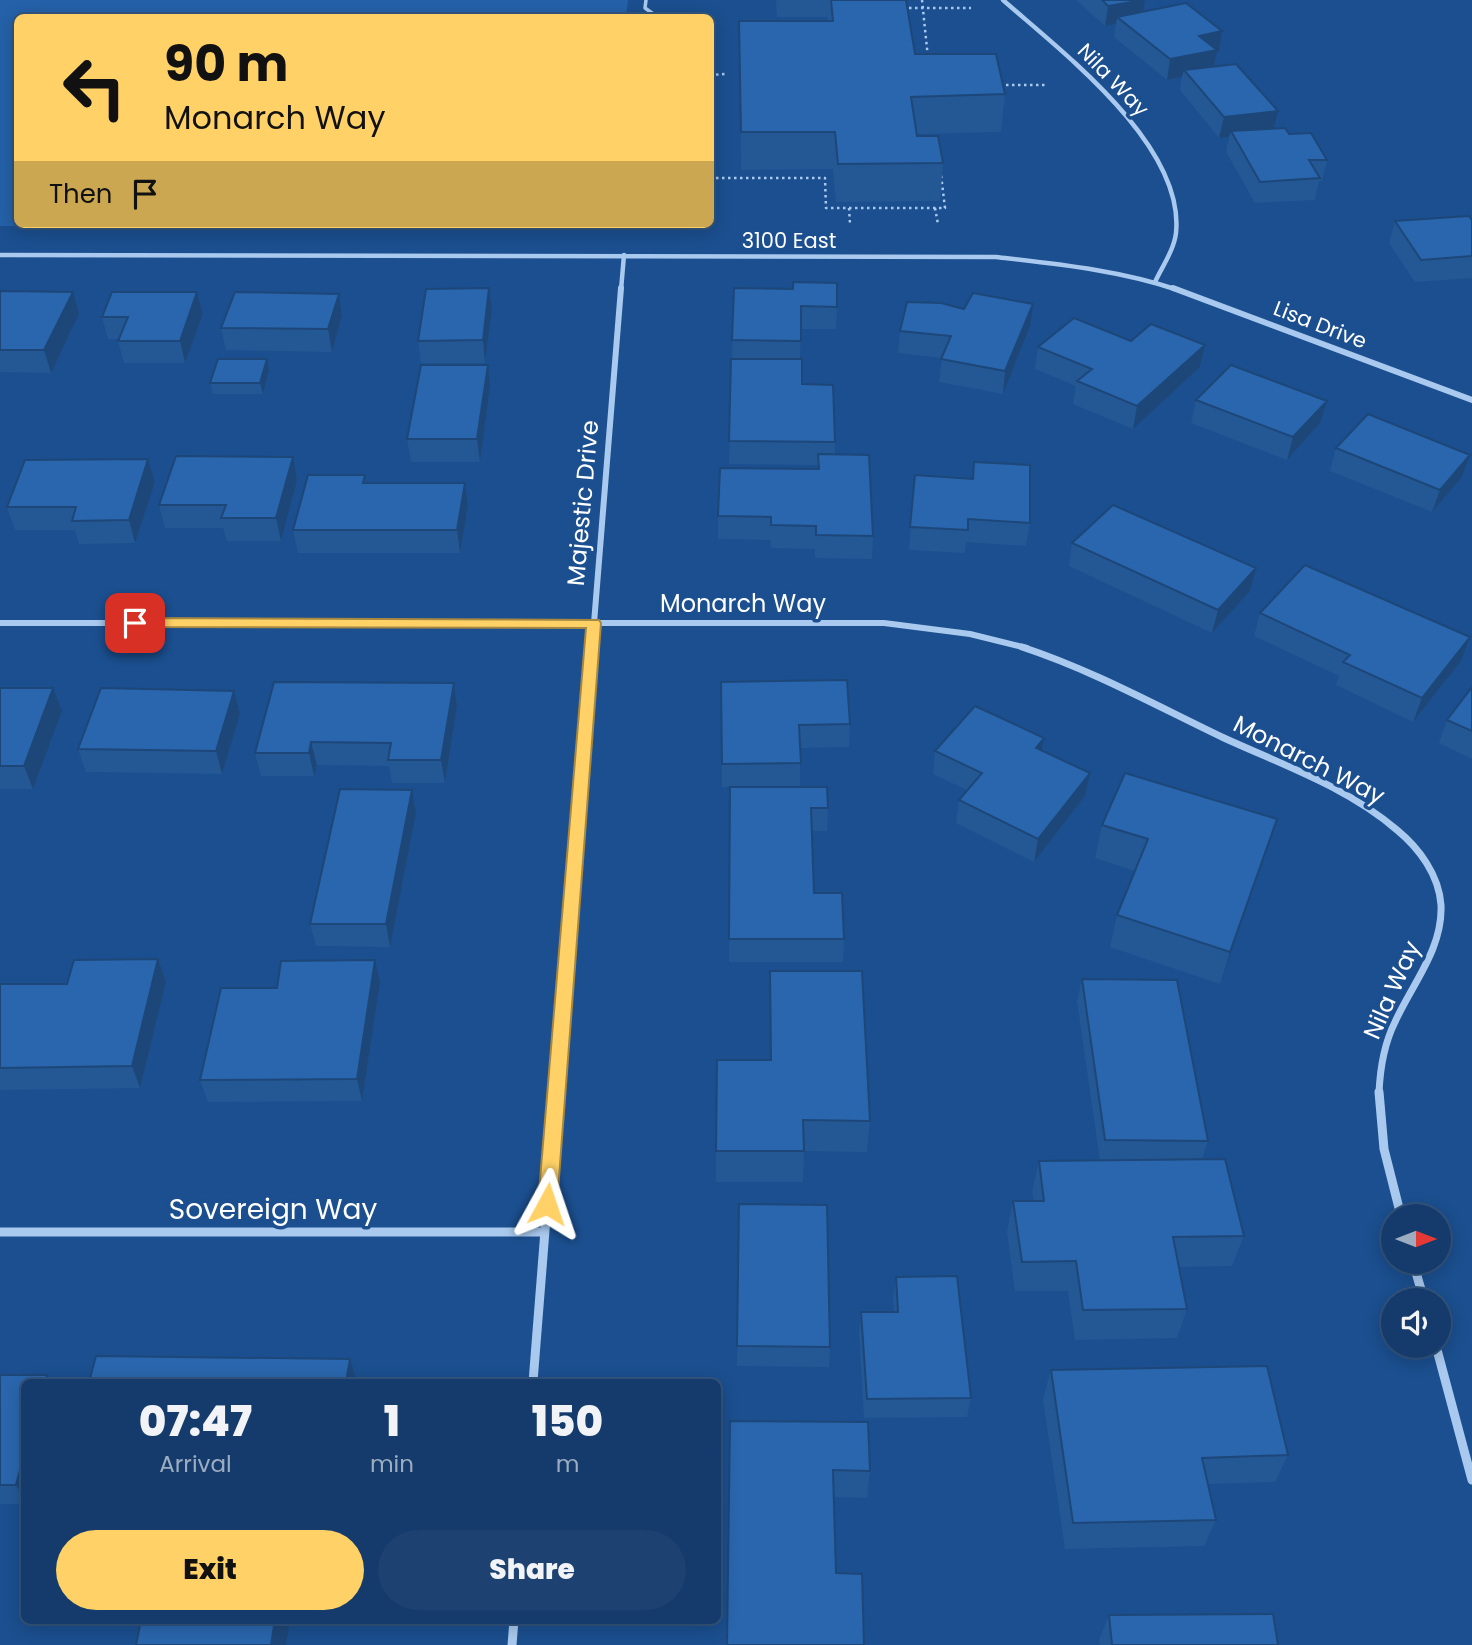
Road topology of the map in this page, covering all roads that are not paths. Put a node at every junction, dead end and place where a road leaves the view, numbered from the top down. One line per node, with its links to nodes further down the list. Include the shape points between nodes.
1 (646, 0): 3 (lane, via 645,8)
2 (1003, 0): 6 (street, Nila Way, via 1106,93 1154,156 1176,213 1176,233)
3 (653, 14)
4 (0, 255): 5 (street, 3100 East)
5 (624, 255): 6 (street, 3100 East, via 996,257 1076,266); 9 (street, Majestic Drive)
6 (1155, 282): 7 (street, Lisa Drive)
7 (1472, 400)
8 (0, 623): 9 (street, Monarch Way)
9 (594, 623): 10 (street, Monarch Way, via 884,623 930,627 1019,646 1062,661 1335,790 1387,822); 13 (street, Majestic Drive)
10 (1427, 863): 11 (street, Nila Way, via 1441,902 1440,924 1390,1035 1377,1097)
11 (1398, 1204)
12 (0, 1232): 13 (street, Sovereign Way)
13 (545, 1232): 15 (street, Majestic Drive)
14 (1439, 1358): 16 (street)
15 (533, 1379)
16 (1472, 1480)
17 (514, 1624): 18 (street)
18 (512, 1645)

